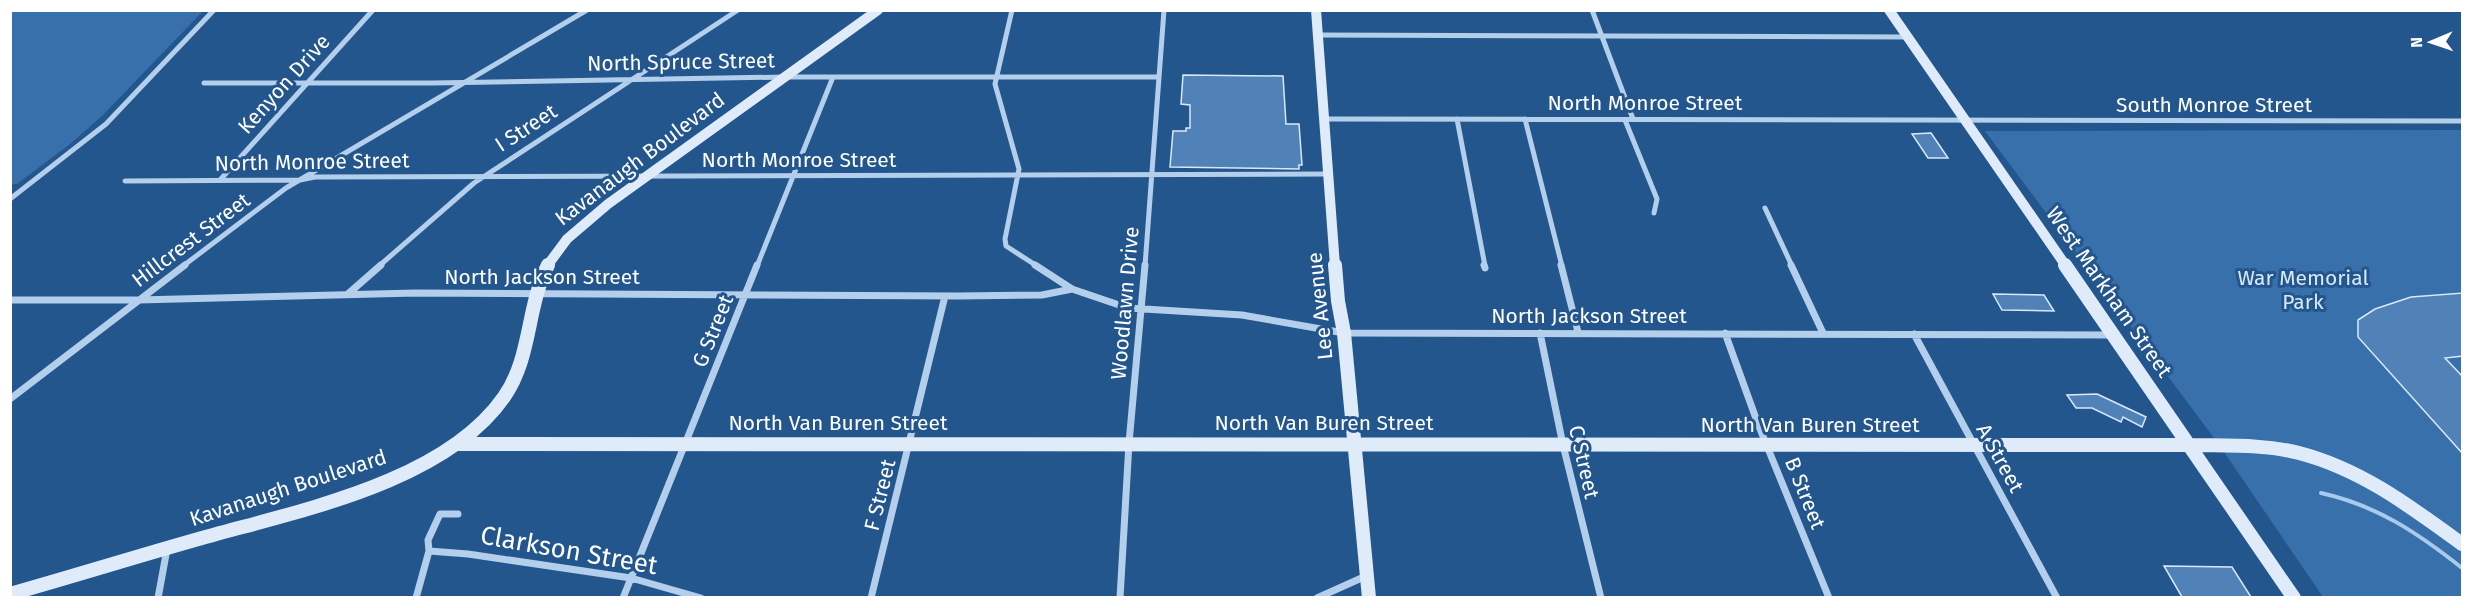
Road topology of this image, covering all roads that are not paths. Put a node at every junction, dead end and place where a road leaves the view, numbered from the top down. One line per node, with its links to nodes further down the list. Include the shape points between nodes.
1 (214, 10): 38 (street, via 106,124)
2 (373, 10): 21 (street, Kenyon Drive)
3 (587, 10): 19 (street, Hillcrest Street)
4 (738, 10): 18 (street, I Street)
5 (879, 10): 14 (street, Kavanaugh Boulevard)
6 (1012, 10): 17 (street, North Jackson Street)
7 (1164, 10): 16 (street, Woodlawn Drive)
8 (1316, 10): 11 (street, Lee Avenue)
9 (1592, 10): 12 (street)
10 (1889, 10): 13 (street, West Markham Street)
11 (1318, 35): 12 (street); 22 (street, Lee Avenue)
12 (1602, 37): 13 (street); 25 (street)
13 (1907, 37): 27 (street, West Markham Street)
14 (785, 77): 15 (street, North Spruce Street); 18 (street, North Spruce Street); 33 (street, Kavanaugh Boulevard)
15 (833, 77): 17 (street, North Spruce Street); 34 (street, G Street)
16 (1158, 77): 17 (street, North Spruce Street); 30 (street, Woodlawn Drive)
17 (996, 78): 31 (street, North Jackson Street, via 1018,160)
18 (632, 80): 19 (street, North Spruce Street); 32 (street, I Street)
19 (467, 82): 21 (street, North Spruce Street); 36 (street, Hillcrest Street)
20 (204, 83): 21 (street, North Spruce Street)
21 (308, 83): 35 (street, Kenyon Drive)
22 (1326, 119): 23 (street, North Monroe Street); 29 (street, Lee Avenue)
23 (1456, 119): 24 (street, North Monroe Street); 41 (street)
24 (1525, 119): 26 (street, North Monroe Street); 50 (street)
25 (1633, 119): 26 (street, North Monroe Street); 27 (street, North Monroe Street)
26 (1625, 120): 40 (street, via 1657,199)
27 (1965, 120): 28 (street, South Monroe Street); 56 (street, West Markham Street)
28 (2463, 121)
29 (1329, 174): 30 (street, North Monroe Street); 51 (street, Lee Avenue)
30 (1151, 175): 31 (street, North Monroe Street); 49 (street, Woodlawn Drive)
31 (1016, 176): 34 (street, North Monroe Street); 42 (street, North Jackson Street, via 1005,246)
32 (483, 177): 33 (street, North Monroe Street); 36 (street, North Monroe Street); 44 (street, I Street)
33 (648, 177): 34 (street, North Monroe Street); 43 (street, Kavanaugh Boulevard, via 567,239 547,266)
34 (793, 177): 45 (street, G Street)
35 (220, 180): 36 (street, North Monroe Street); 37 (street, North Monroe Street)
36 (300, 180): 48 (street, Hillcrest Street)
37 (125, 181)
38 (10, 199)
39 (1765, 208): 54 (street)
40 (1654, 213)
41 (1485, 268)
42 (1072, 289): 46 (street, North Jackson Street, via 1042,295); 49 (street, North Jackson Street)
43 (536, 293): 44 (street, North Jackson Street); 45 (street, North Jackson Street); 60 (street, Kavanaugh Boulevard, via 517,375 485,421)
44 (348, 294): 48 (street, North Jackson Street)
45 (746, 294): 46 (street, North Jackson Street); 61 (street, G Street)
46 (945, 296): 58 (street, F Street)
47 (10, 300): 48 (street, North Jackson Street)
48 (139, 300): 57 (street, Hillcrest Street)
49 (1142, 310): 51 (street, North Jackson Street, via 1242,315); 59 (street, Woodlawn Drive)
50 (1578, 332): 52 (street, North Jackson Street); 53 (street, North Jackson Street)
51 (1344, 333): 52 (street, North Jackson Street); 62 (street, Lee Avenue)
52 (1540, 333): 63 (street, C Street)
53 (1725, 333): 54 (street, North Jackson Street); 65 (street, B Street)
54 (1823, 333): 55 (street, North Jackson Street)
55 (1914, 334): 56 (street, North Jackson Street); 66 (street, A Street)
56 (2112, 334): 64 (street, West Markham Street)
57 (10, 399)
58 (910, 443): 59 (street, North Van Buren Street); 61 (street, North Van Buren Street); 78 (street, F Street)
59 (1129, 443): 62 (street, North Van Buren Street); 79 (street, Woodlawn Drive)
60 (459, 444): 61 (street, North Van Buren Street); 69 (street, Kavanaugh Boulevard, via 373,486)
61 (686, 444): 72 (street, G Street)
62 (1355, 444): 63 (street, North Van Buren Street); 71 (street, Lee Avenue)
63 (1563, 445): 65 (street, North Van Buren Street); 82 (street, C Street)
64 (2189, 445): 66 (street, North Van Buren Street); 68 (street, North Van Buren Street, via 2298,453 2335,466 2380,486); 85 (street, West Markham Street)
65 (1768, 446): 66 (street, North Van Buren Street); 83 (street, B Street)
66 (1974, 446): 84 (street, A Street)
67 (458, 514): 70 (street, via 440,514 428,540)
68 (2463, 544)
69 (167, 548): 73 (street, Kavanaugh Boulevard); 74 (street)
70 (429, 551): 72 (street, Clarkson Street); 75 (street)
71 (1367, 575): 80 (street); 81 (street, Lee Avenue)
72 (631, 578): 76 (street, G Street); 77 (street, Clarkson Street)
73 (10, 594)
74 (158, 597)
75 (416, 597)
76 (623, 597)
77 (701, 597)
78 (870, 597)
79 (1120, 597)
80 (1317, 597)
81 (1369, 597)
82 (1601, 597)
83 (1829, 597)
84 (2057, 597)
85 (2294, 597)

